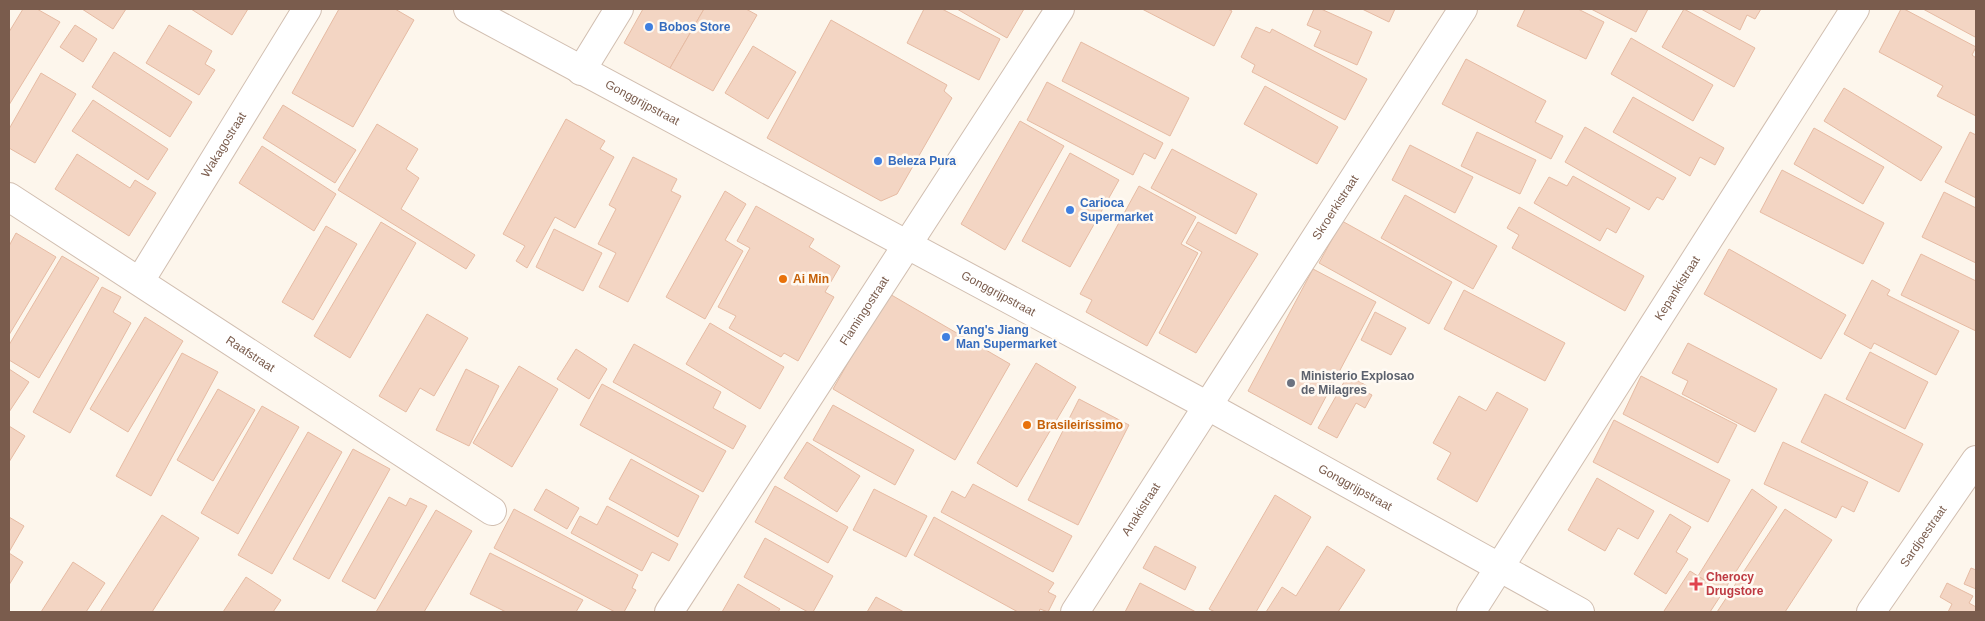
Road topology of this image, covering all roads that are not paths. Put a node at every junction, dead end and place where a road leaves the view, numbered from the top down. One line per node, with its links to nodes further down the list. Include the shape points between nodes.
1 (307, 9): 10 (street, Wakagostraat)
2 (468, 9): 7 (street, Gonggrijpstraat)
3 (619, 9): 7 (street)
4 (1060, 9): 9 (street, Flamingostraat)
5 (1463, 9): 11 (street, Skroerkistraat)
6 (1855, 9): 14 (street, Kepankistraat)
7 (581, 71): 9 (street, Gonggrijpstraat)
8 (9, 197): 10 (street, Raafstraat)
9 (908, 244): 11 (street, Gonggrijpstraat); 15 (street, Flamingostraat)
10 (140, 281): 13 (street, Raafstraat)
11 (1208, 406): 14 (street, Gonggrijpstraat); 16 (street, Anakistraat)
12 (1976, 460): 19 (street, Sardjoestraat)
13 (492, 511)
14 (1499, 568): 17 (street, Kepankistraat); 18 (street, Gonggrijpstraat)
15 (669, 612)
16 (1075, 612)
17 (1471, 612)
18 (1580, 612)
19 (1871, 612)

